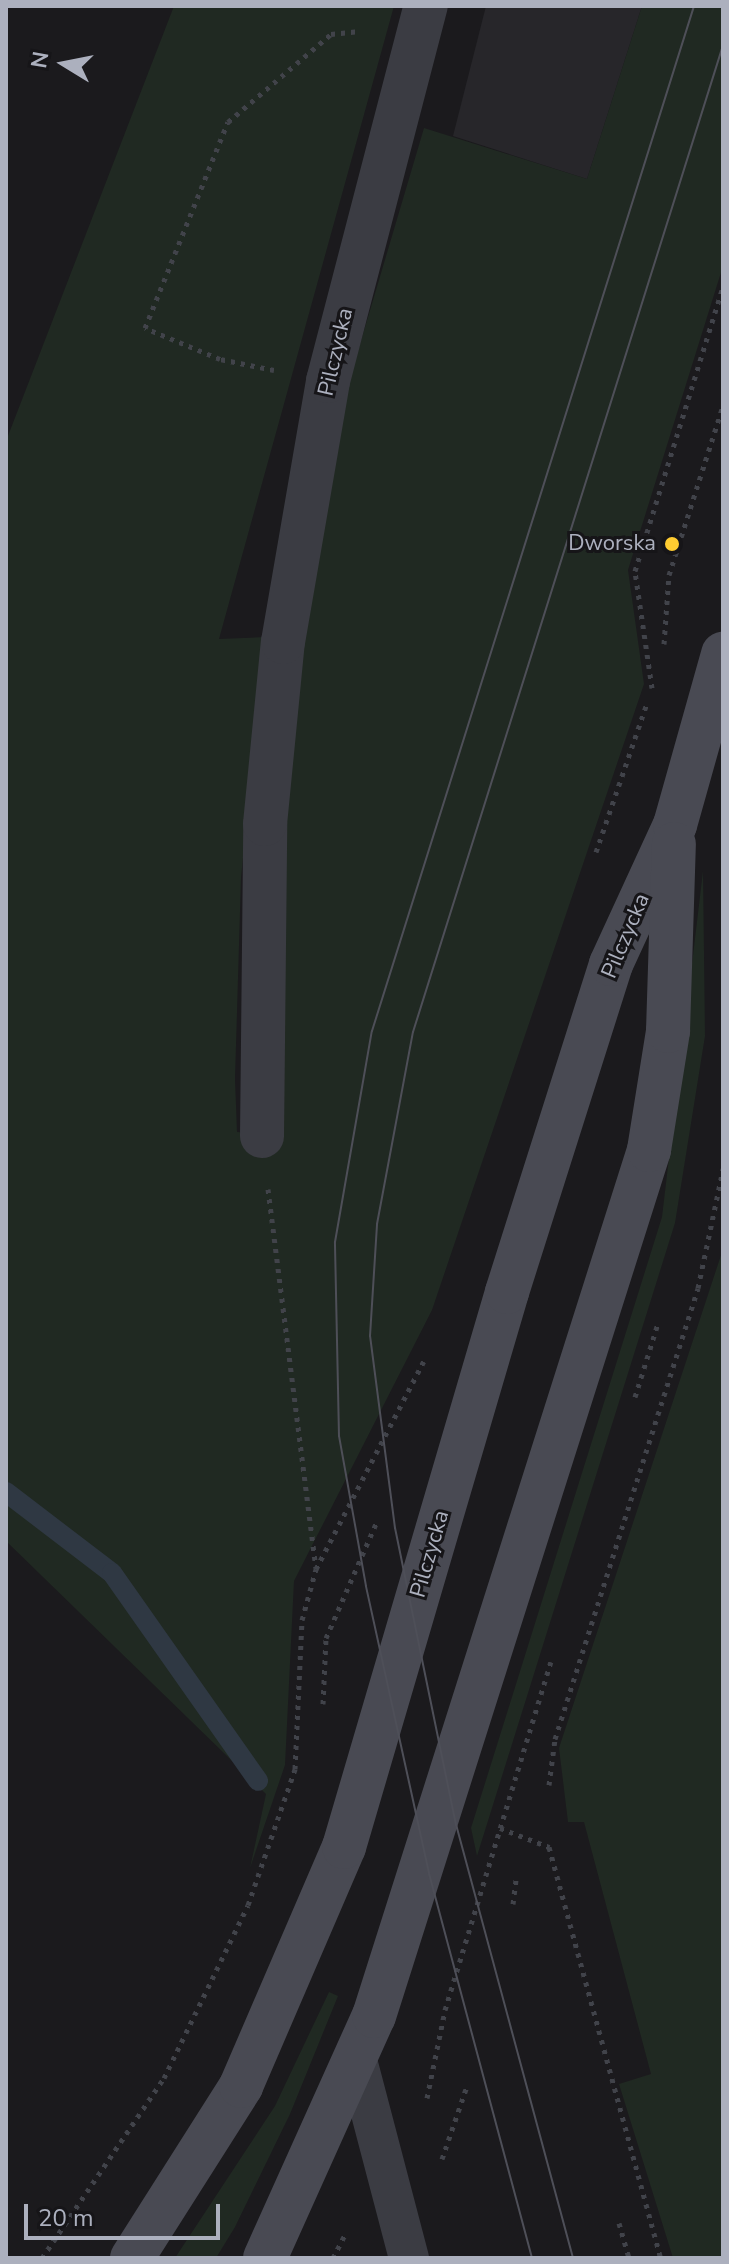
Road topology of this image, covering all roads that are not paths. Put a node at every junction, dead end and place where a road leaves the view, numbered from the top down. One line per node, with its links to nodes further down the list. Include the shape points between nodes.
1 (423, 15): 4 (street, Pilczycka, via 328,381 283,642 265,824)
2 (723, 654): 3 (street, Pilczycka)
3 (675, 825): 5 (street, Pilczycka, via 668,1031 649,1150); 6 (street, Pilczycka, via 611,964 344,1847 241,2086)
4 (262, 1136)
5 (357, 2060): 7 (street, Pilczycka); 8 (lane)
6 (132, 2258)
7 (265, 2258)
8 (409, 2258)

